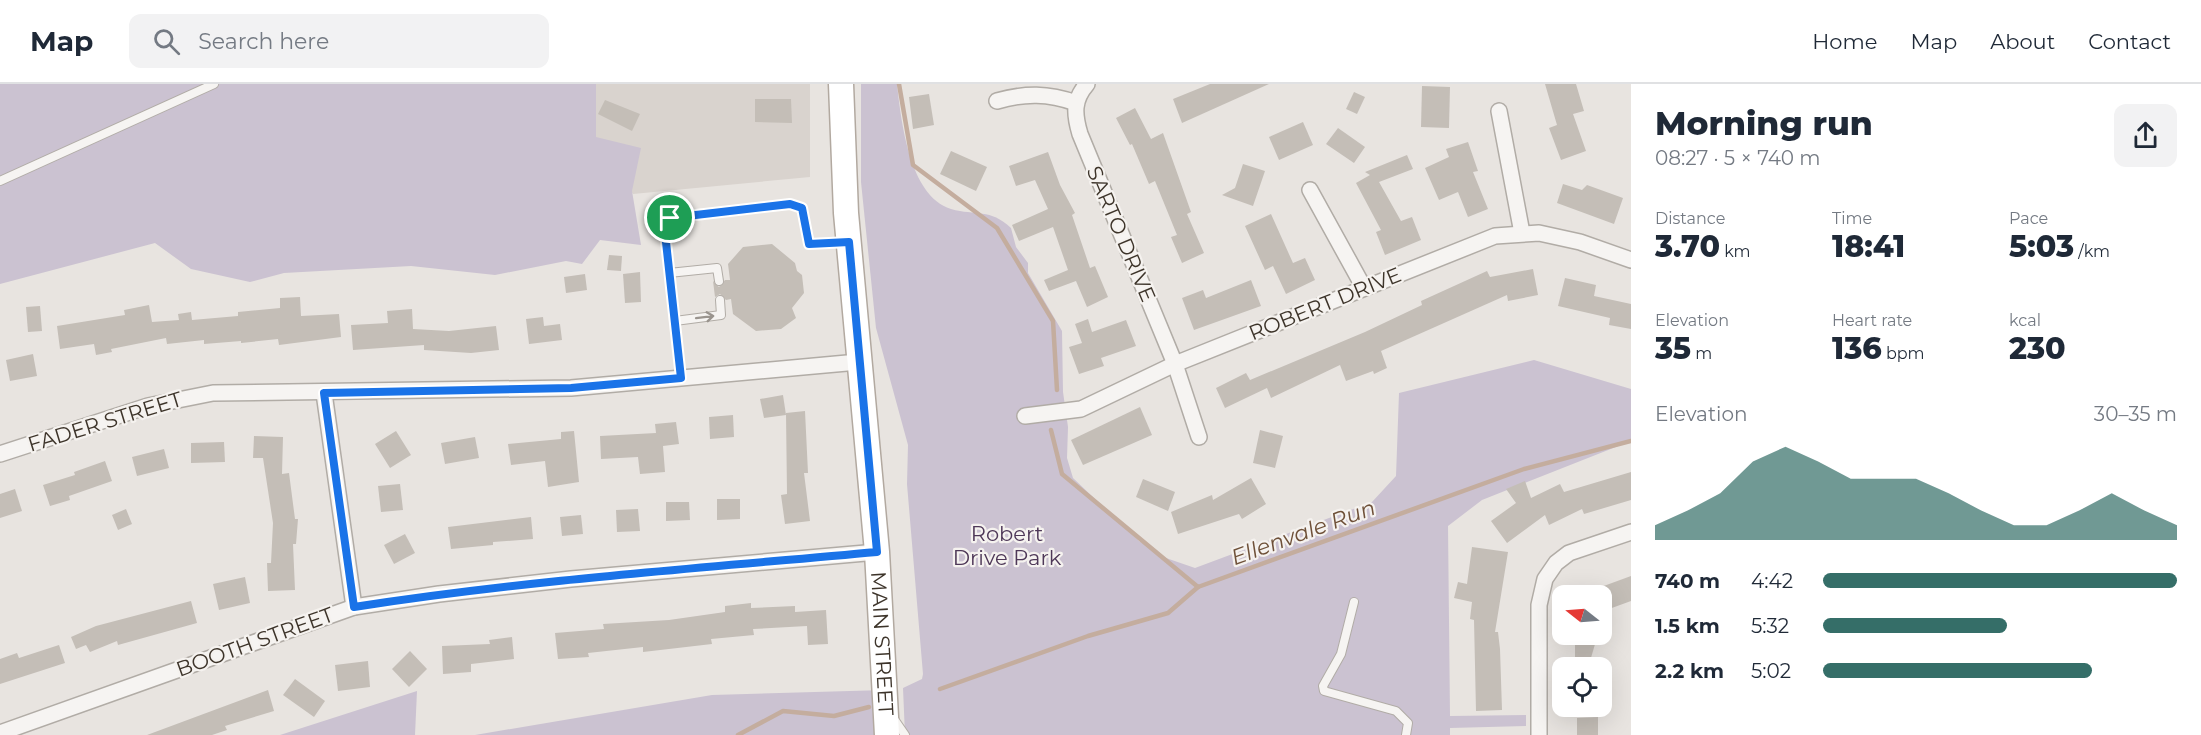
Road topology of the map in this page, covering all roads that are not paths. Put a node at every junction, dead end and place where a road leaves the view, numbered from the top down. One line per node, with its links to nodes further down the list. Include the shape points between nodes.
1 (214, 84): 7 (lane)
2 (841, 84): 10 (main road, MAIN STREET)
3 (1088, 84): 5 (street)
4 (996, 101): 5 (street, via 1030,94)
5 (1076, 103): 18 (street, SARTO DRIVE, via 1080,134)
6 (1500, 111): 9 (street)
7 (0, 182)
8 (1310, 190): 14 (street)
9 (1522, 233): 11 (street, ROBERT DRIVE, via 1580,242); 14 (street, ROBERT DRIVE, via 1485,239)
10 (849, 242): 12 (lane, via 809,244 802,208 790,204 670,218 664,224); 17 (main road, MAIN STREET)
11 (1631, 260)
12 (669, 273): 13 (lane, via 717,268); 16 (lane)
13 (719, 281)
14 (1364, 288): 18 (street, ROBERT DRIVE)
15 (720, 300): 16 (lane, one-way to 15, via 721,315)
16 (675, 321): 19 (lane)
17 (858, 362): 19 (street, FADER STREET); 25 (main road, MAIN STREET)
18 (1175, 364): 21 (street, ROBERT DRIVE, via 1081,409); 22 (street, SARTO DRIVE)
19 (681, 378): 20 (street, FADER STREET, via 571,388)
20 (324, 393): 23 (street, FADER STREET, via 213,393 165,401); 27 (street)
21 (1025, 416)
22 (1199, 437)
23 (0, 454)
24 (1631, 532): 33 (street, via 1569,553 1545,579 1539,605)
25 (877, 552): 27 (street, BOOTH STREET, via 571,579); 28 (main road, MAIN STREET)
26 (1354, 602): 32 (lane, via 1341,654 1324,691 1396,711 1408,723)
27 (354, 607): 29 (street, BOOTH STREET)
28 (885, 701): 30 (main road, MAIN STREET); 31 (lane)
29 (0, 733)
30 (887, 735)
31 (905, 735)
32 (1406, 735)
33 (1539, 735)

